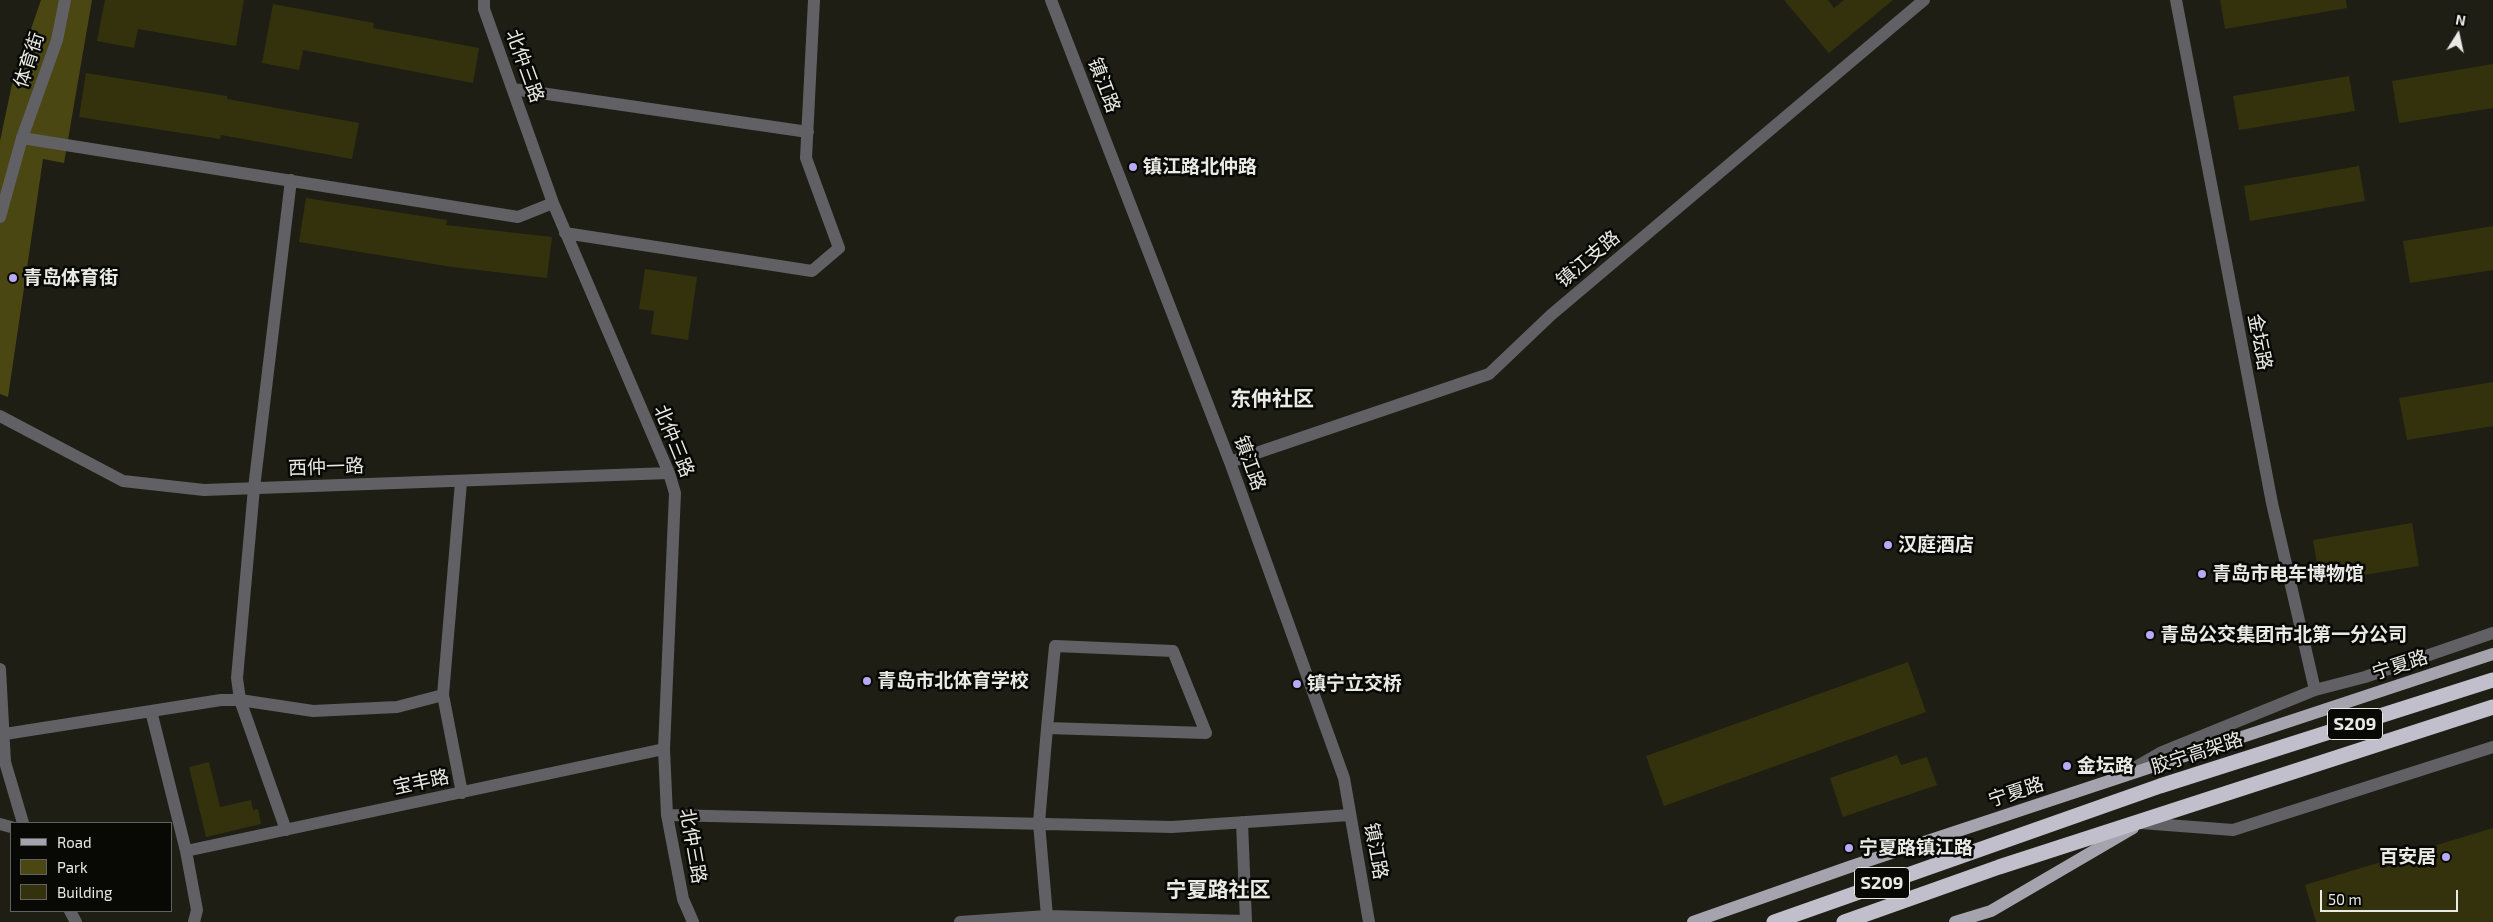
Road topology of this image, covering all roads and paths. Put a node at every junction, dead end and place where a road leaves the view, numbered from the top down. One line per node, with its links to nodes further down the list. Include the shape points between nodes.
1 (65, 0): 9 (street, 体育街, via 57,40)
2 (484, 0): 7 (street, 北仲三路)
3 (814, 0): 8 (street)
4 (1051, 0): 15 (street, 镇江路)
5 (1924, 0): 15 (street, 镇江支路, via 1551,315 1490,374)
6 (2176, 0): 23 (street, 金坛路, via 2272,504)
7 (513, 89): 8 (street); 11 (street, 北仲三路)
8 (808, 132): 13 (street, via 806,158 839,248 812,271)
9 (22, 138): 10 (street); 12 (street, 体育街)
10 (291, 180): 11 (street, via 518,218); 18 (street)
11 (553, 204): 13 (street, 北仲三路)
12 (0, 217)
13 (565, 233): 16 (street, 北仲三路)
14 (0, 416): 18 (street, 西仲一路, via 123,481 204,490)
15 (1230, 462): 35 (street, 镇江路, via 1344,778)
16 (669, 473): 17 (street, 西仲一路); 31 (street, 北仲三路, via 675,494)
17 (461, 482): 18 (street, 西仲一路); 24 (street)
18 (254, 488): 25 (street, via 237,678)
19 (2493, 633): 23 (street, via 2365,677)
20 (2493, 654): 32 (main road, 宁夏路)
21 (0, 669): 29 (street)
22 (2493, 680): 49 (highway, 胶宁高架路 / S209, via 2160,786)
23 (2315, 690): 32 (street, via 2162,752)
24 (443, 695): 25 (street, via 397,707 313,710); 33 (street)
25 (240, 700): 27 (street); 40 (street)
26 (2493, 707): 39 (highway, S209, via 2224,793)
27 (151, 711): 29 (street); 41 (street)
28 (1047, 728): 28 (street, via 1055,646 1173,651 1206,733); 38 (street)
29 (5, 734): 36 (street, via 5,762)
30 (2493, 747): 39 (street, via 2233,830)
31 (664, 750): 33 (street, 宝丰路); 34 (street, 北仲三路)
32 (2121, 777): 48 (main road, 宁夏路)
33 (462, 793): 40 (street, 宝丰路)
34 (667, 815): 38 (street); 45 (street, 北仲三路, via 683,899)
35 (1350, 815): 37 (street); 47 (street, 镇江路)
36 (23, 822)
37 (1242, 822): 38 (street, via 1172,827); 42 (street, via 1246,921)
38 (1039, 823): 42 (street)
39 (2142, 823): 43 (main road); 50 (highway, S209, via 1999,867)
40 (286, 830): 41 (street, 宝丰路)
41 (186, 851): 44 (street, via 197,910)
42 (1048, 916): 46 (street)
43 (1990, 916): 51 (main road)
44 (194, 922)
45 (694, 922)
46 (960, 922)
47 (1369, 922)
48 (1693, 922)
49 (1774, 922)
50 (1844, 922)
51 (1955, 922)

